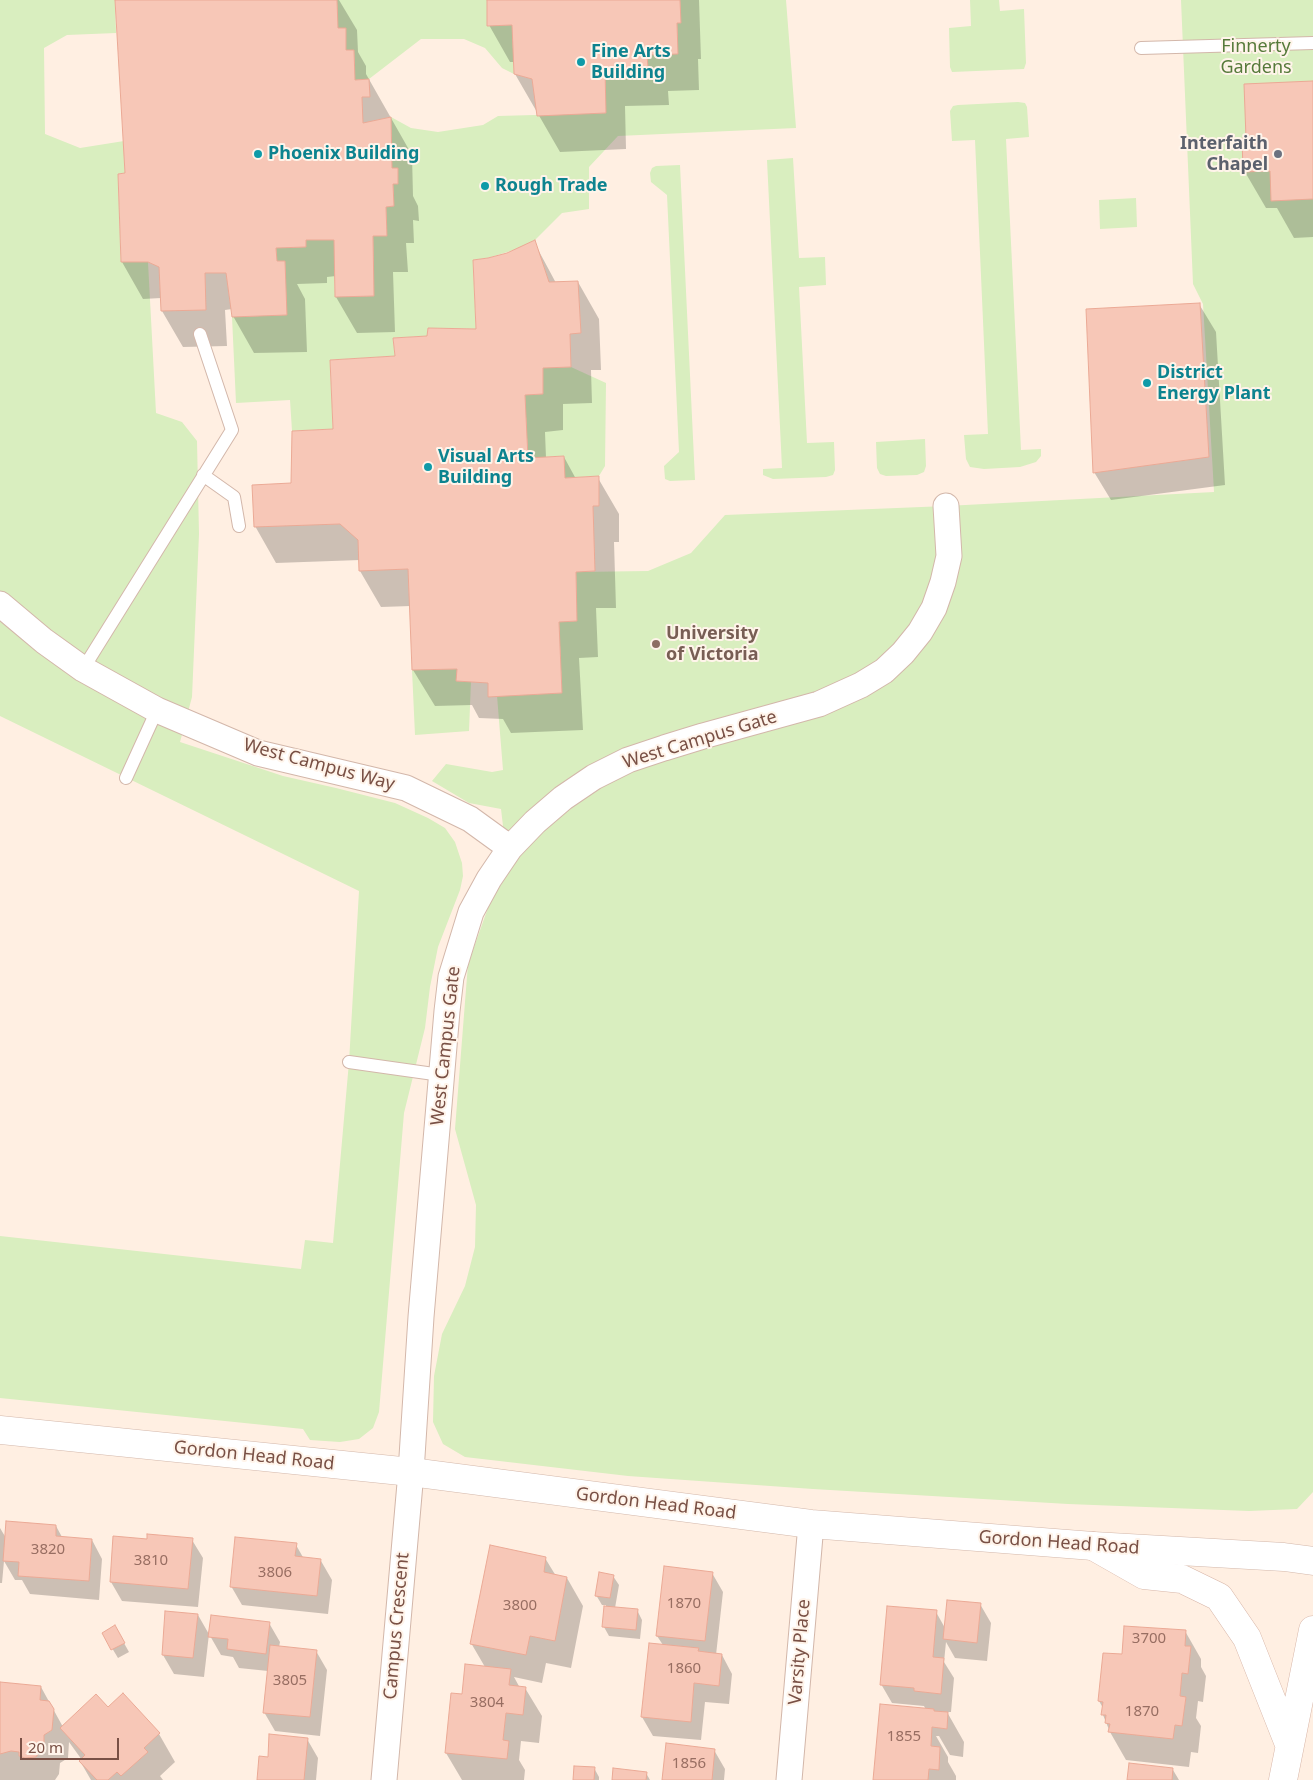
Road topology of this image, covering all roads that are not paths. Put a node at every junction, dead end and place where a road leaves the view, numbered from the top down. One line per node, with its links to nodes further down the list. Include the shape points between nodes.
1 (1313, 43): 2 (lane)
2 (1141, 48)
3 (200, 334): 4 (lane, via 232,430)
4 (203, 475): 6 (lane, via 234,497); 8 (lane)
5 (946, 506): 11 (street, West Campus Gate, via 948,556 934,608 920,632 884,671 862,685 819,704 628,760 563,798)
6 (239, 526)
7 (0, 604): 8 (street, West Campus Way)
8 (83, 669): 9 (street, West Campus Way)
9 (157, 710): 10 (lane); 11 (street, West Campus Way, via 258,752 406,788 470,819)
10 (126, 778)
11 (510, 848): 13 (street, West Campus Gate, via 471,912 460,943 451,977)
12 (349, 1062): 13 (lane)
13 (441, 1075): 15 (street, West Campus Gate)
14 (0, 1430): 15 (street, Gordon Head Road)
15 (411, 1472): 16 (street, Gordon Head Road); 21 (street, Campus Crescent)
16 (811, 1524): 17 (street, Gordon Head Road); 22 (street, Varsity Place)
17 (1093, 1546): 18 (street, Gordon Head Road); 20 (street, via 1144,1575 1182,1579 1220,1597 1247,1638)
18 (1313, 1561)
19 (1313, 1630): 20 (street)
20 (1289, 1744): 23 (street)
21 (384, 1780)
22 (790, 1780)
23 (1283, 1780)

